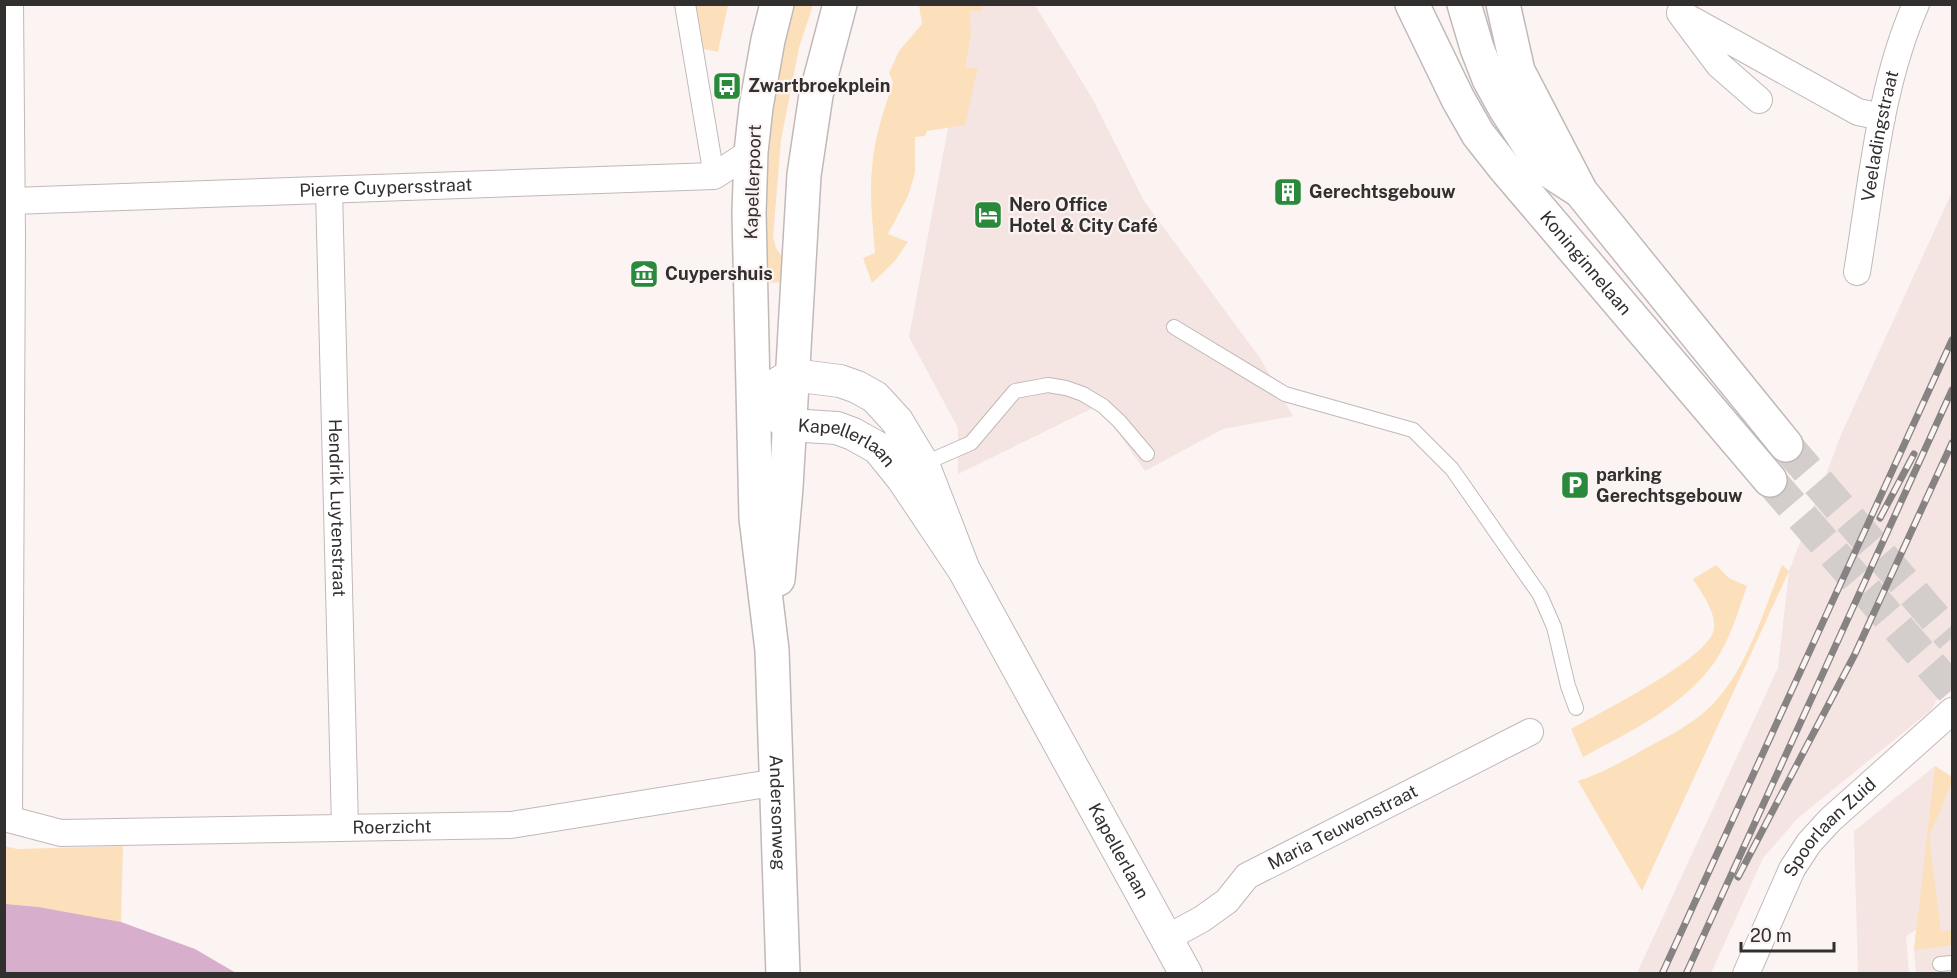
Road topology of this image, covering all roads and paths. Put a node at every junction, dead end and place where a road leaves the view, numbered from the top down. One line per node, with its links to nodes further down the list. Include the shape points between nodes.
1 (10, 4): 15 (street)
2 (685, 4): 12 (street)
3 (777, 4): 11 (main road, Kapellerpoort)
4 (840, 4): 19 (main road, via 810,123)
5 (1464, 4): 14 (main road, via 1489,79 1505,108 1543,168)
6 (1503, 4): 14 (main road, via 1518,71)
7 (1916, 4): 10 (street, Veeladingstraat, via 1898,52)
8 (1421, 13): 25 (main road, Koninginnelaan, via 1443,69 1478,134)
9 (1759, 100): 10 (street, via 1719,65 1680,13 1857,112)
10 (1882, 117): 17 (street, Veeladingstraat)
11 (751, 152): 12 (street); 20 (main road, Kapellerpoort)
12 (714, 176): 13 (street, Pierre Cuypersstraat)
13 (329, 190): 15 (street, Pierre Cuypersstraat); 33 (street, Hendrik Luytenstraat)
14 (1581, 192): 22 (main road)
15 (12, 201): 16 (street)
16 (8, 236): 32 (street)
17 (1857, 272)
18 (1174, 327): 28 (lane, via 1285,394 1413,430 1452,469 1540,595 1554,627)
19 (792, 375): 20 (street); 21 (main road, Andersonweg); 24 (street, Kapellerlaan, via 840,381 875,398 897,421)
20 (754, 398): 21 (street, Kapellerlaan); 27 (main road, Andersonweg, via 756,518)
21 (789, 425): 26 (street, Kapellerlaan, via 837,428 878,448); 27 (main road, Andersonweg)
22 (1786, 445)
23 (1147, 453): 24 (lane, via 1102,406 1083,394 1048,385 1015,391 971,443)
24 (923, 464): 26 (street, Kapellerlaan)
25 (1770, 480)
26 (964, 570): 34 (street, Kapellerlaan)
27 (772, 650): 31 (main road, Andersonweg)
28 (1576, 708)
29 (1953, 711): 37 (street, Spoorlaan Zuid, via 1809,843 1792,869)
30 (1530, 732): 34 (street, Maria Teuwenstraat, via 1247,876 1227,901)
31 (778, 782): 33 (street, Roerzicht, via 511,825); 35 (main road, Andersonweg)
32 (7, 818): 33 (street, Roerzicht, via 61,833)
33 (345, 827)
34 (1167, 938): 36 (street, Kapellerlaan)
35 (783, 974)
36 (1186, 974)
37 (1746, 974)

